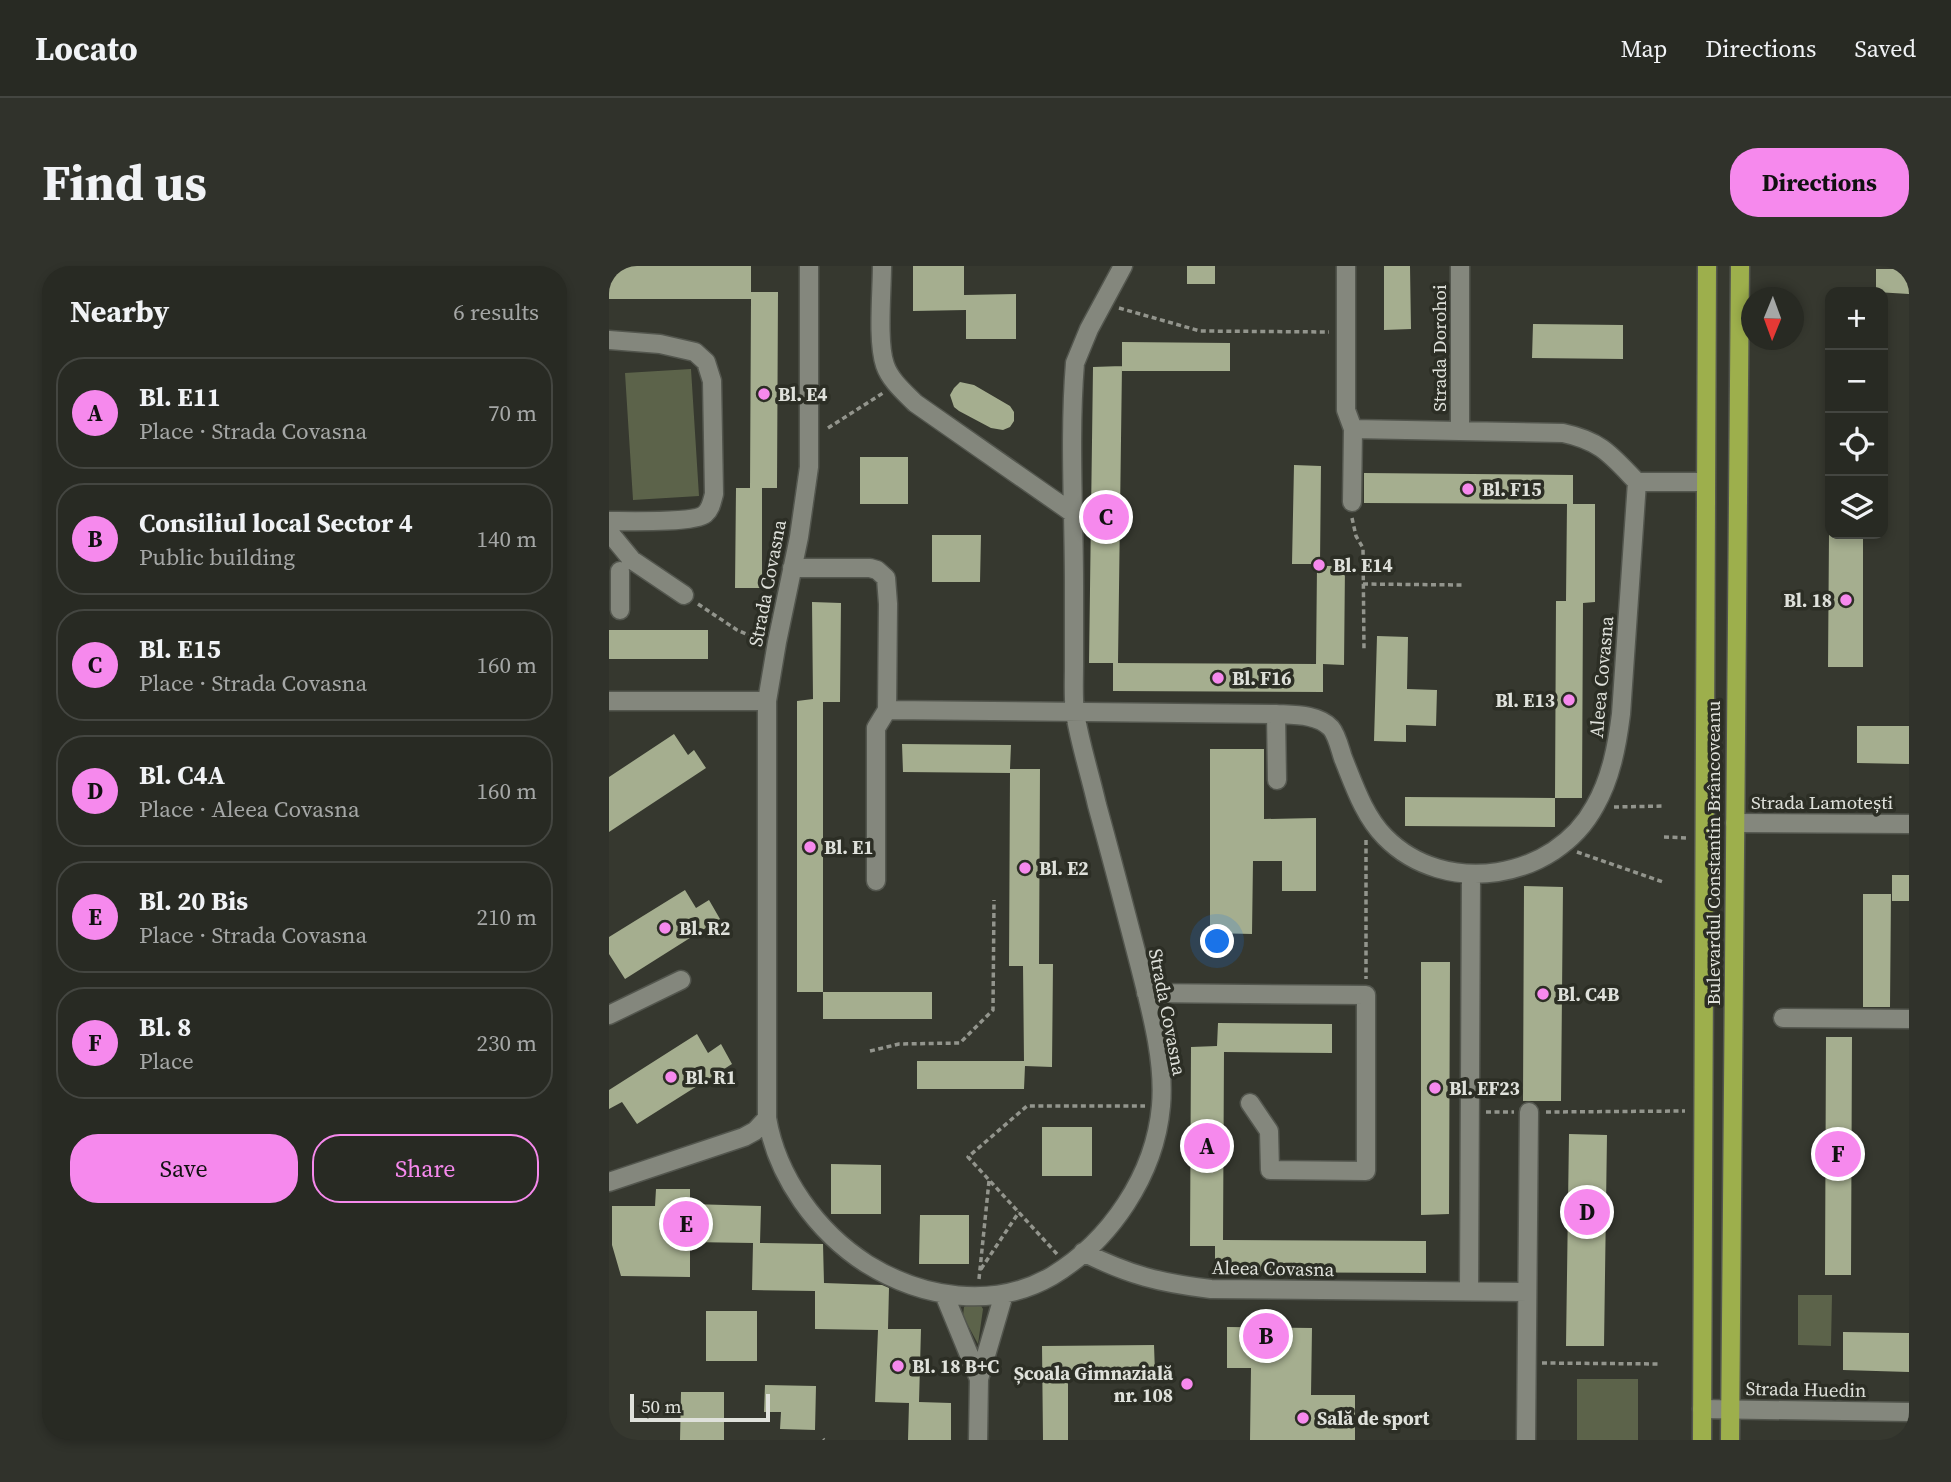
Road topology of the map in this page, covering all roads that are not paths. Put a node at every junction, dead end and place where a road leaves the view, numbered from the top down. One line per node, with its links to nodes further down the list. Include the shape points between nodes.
1 (809, 266): 18 (street, Strada Covasna, via 810,439)
2 (882, 266): 14 (street, via 882,349 897,385 915,403)
3 (1123, 266): 14 (street, Strada Covasna, via 1076,363)
4 (1346, 266): 9 (street, via 1346,410)
5 (1460, 266): 10 (street, Strada Dorohoi)
6 (1707, 266): 12 (main road, Bulevardul Constantin Brâncoveanu)
7 (1739, 266): 27 (main road, Bulevardul Constantin Brâncoveanu)
8 (609, 340): 15 (street, via 660,344 695,352 706,362 712,381 714,494 703,516)
9 (1353, 429): 10 (street, Strada Dorohoi); 13 (street)
10 (1460, 430): 11 (street, Strada Dorohoi, via 1547,432 1584,438 1610,454)
11 (1636, 482): 12 (street); 29 (street, Aleea Covasna, via 1621,714 1616,751 1595,807 1562,847 1506,871)
12 (1705, 482): 46 (main road, Bulevardul Constantin Brâncoveanu)
13 (1352, 502)
14 (1073, 514): 24 (street, Strada Covasna)
15 (609, 521)
16 (609, 532): 17 (street)
17 (620, 565): 19 (street); 20 (street)
18 (792, 568): 22 (street, Strada Covasna); 23 (street, via 870,568 886,578)
19 (684, 595)
20 (620, 610)
21 (609, 701): 22 (street)
22 (768, 701): 38 (street, Strada Covasna)
23 (887, 710): 24 (street, Aleea Covasna); 30 (street, via 876,728)
24 (1075, 711): 25 (street, Aleea Covasna); 32 (street, Strada Covasna)
25 (1276, 714): 26 (street); 29 (street, Aleea Covasna, via 1319,719 1332,729 1372,823 1387,839 1422,863)
26 (1277, 780)
27 (1735, 823): 28 (street, Strada Lamotești); 47 (main road, Bulevardul Constantin Brâncoveanu)
28 (1909, 824)
29 (1471, 875): 41 (street)
30 (876, 881)
31 (681, 980): 33 (street)
32 (1146, 993): 36 (street, via 1366,996 1366,1171 1270,1170 1269,1131); 40 (street, Strada Covasna, via 1159,1059 1161,1107 1150,1157 1124,1205)
33 (609, 1015)
34 (1783, 1018): 35 (street)
35 (1909, 1018)
36 (1250, 1103)
37 (1529, 1112): 42 (street)
38 (767, 1118): 39 (street, via 744,1137); 43 (street, Strada Covasna, via 774,1150 790,1183 828,1232 892,1279)
39 (609, 1182)
40 (1083, 1252): 41 (street, Aleea Covasna, via 1137,1276 1211,1289); 44 (street, Strada Covasna, via 1033,1285)
41 (1469, 1291): 42 (street, Aleea Covasna)
42 (1527, 1292): 50 (street)
43 (944, 1294): 44 (street, Strada Covasna); 45 (street)
44 (1004, 1294): 45 (street)
45 (979, 1378): 49 (street)
46 (1702, 1409): 47 (street, Strada Huedin); 51 (main road, Bulevardul Constantin Brâncoveanu)
47 (1730, 1409): 48 (street, Strada Huedin); 52 (main road, Bulevardul Constantin Brâncoveanu)
48 (1909, 1412)
49 (978, 1440)
50 (1526, 1440)
51 (1702, 1440)
52 (1730, 1440)

